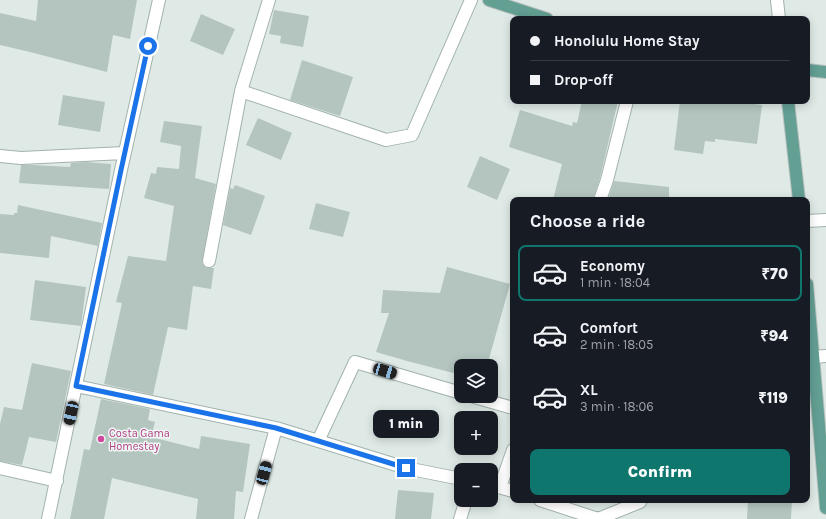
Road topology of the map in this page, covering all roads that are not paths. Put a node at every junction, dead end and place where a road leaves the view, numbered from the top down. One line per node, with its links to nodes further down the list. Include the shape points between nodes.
1 (159, 0): 13 (street)
2 (268, 0): 10 (street)
3 (471, 0): 10 (street, via 412,135 386,140)
4 (489, 0): 6 (main road)
5 (778, 0): 7 (street)
6 (538, 16)
7 (779, 16)
8 (810, 70): 9 (main road)
9 (826, 72)
10 (241, 91): 19 (street)
11 (626, 104): 15 (street)
12 (788, 104): 16 (main road)
13 (124, 153): 14 (street, via 21,158); 24 (street)
14 (0, 156)
15 (601, 197)
16 (799, 197)
17 (826, 220): 18 (street)
18 (810, 221)
19 (209, 261)
20 (810, 321): 22 (main road)
21 (826, 356): 22 (street)
22 (813, 358): 23 (main road)
23 (811, 379): 40 (main road)
24 (76, 386): 28 (street); 33 (street)
25 (454, 391): 29 (street, via 355,362)
26 (495, 403): 27 (street)
27 (510, 407)
28 (276, 428): 29 (street); 42 (street)
29 (318, 441): 32 (street, via 406,468)
30 (510, 456): 34 (street)
31 (0, 468): 33 (street)
32 (454, 478)
33 (57, 481): 41 (street)
34 (498, 482)
35 (498, 487): 36 (street)
36 (510, 490)
37 (549, 503): 44 (street)
38 (638, 503): 44 (street)
39 (464, 507): 43 (street)
40 (826, 508)
41 (48, 519)
42 (251, 519)
43 (460, 519)
44 (598, 519)

